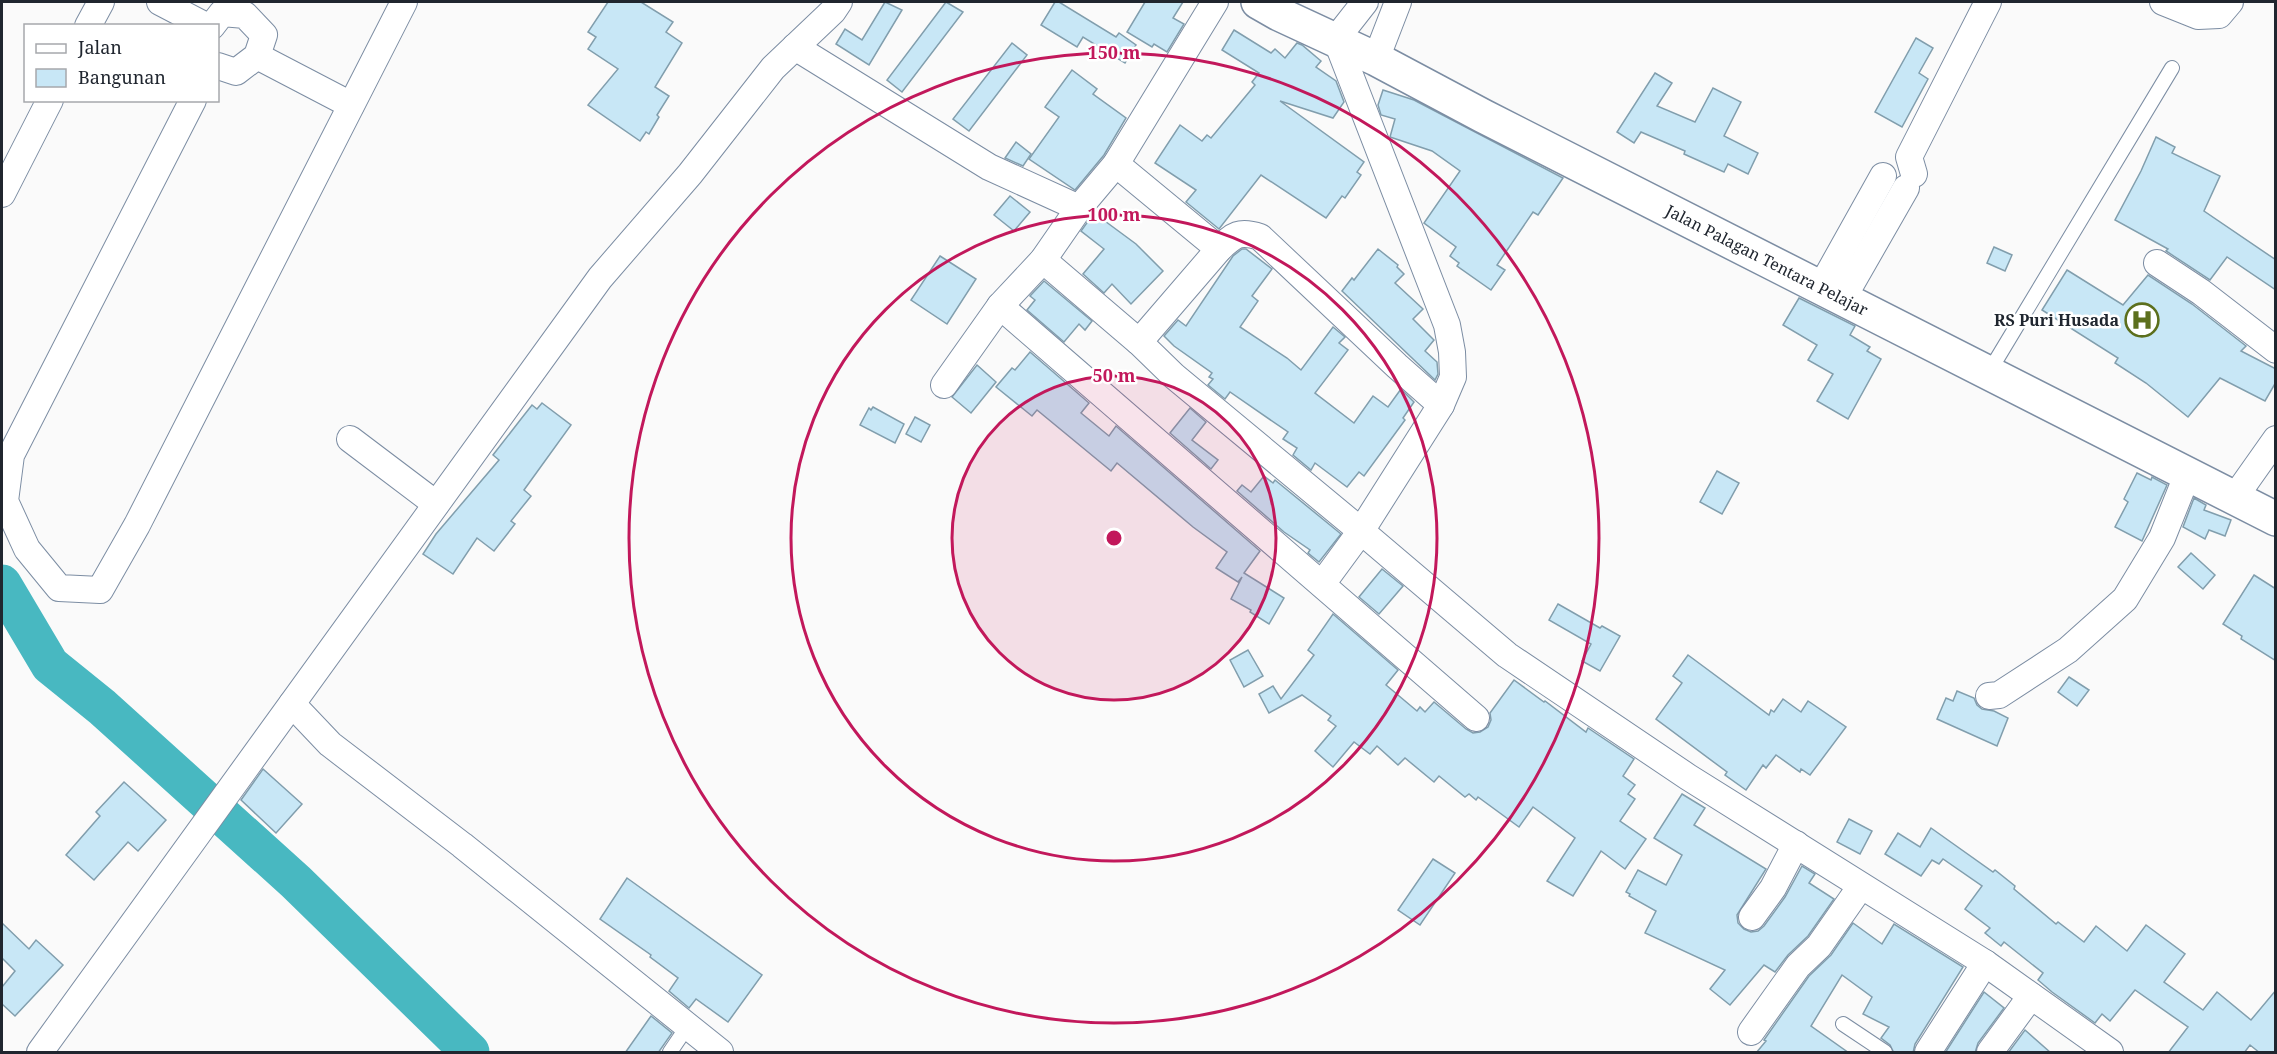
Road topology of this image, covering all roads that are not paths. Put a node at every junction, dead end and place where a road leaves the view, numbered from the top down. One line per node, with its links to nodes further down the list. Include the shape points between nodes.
1 (101, 2): 13 (street)
2 (160, 2): 14 (street)
3 (404, 2): 24 (street)
4 (838, 2): 17 (street)
5 (1215, 2): 25 (street)
6 (1365, 2): 16 (street)
7 (1398, 2): 19 (street)
8 (1988, 2): 31 (street)
9 (2163, 2): 10 (street, via 2198,16 2219,15)
10 (2230, 2)
11 (1275, 6): 16 (main road, Jalan Palagan Tentara Pelajar)
12 (248, 8): 15 (street, via 222,13); 18 (street, via 264,35)
13 (89, 24)
14 (202, 24)
15 (214, 24)
16 (1336, 39): 19 (main road, Jalan Palagan Tentara Pelajar); 37 (street, via 1447,325 1453,377)
17 (795, 47): 27 (street, via 989,167); 43 (street, via 772,68 690,174 600,278)
18 (257, 56): 20 (street, via 236,72); 24 (street)
19 (1376, 59): 31 (main road, Jalan Palagan Tentara Pelajar)
20 (219, 66)
21 (2172, 68): 35 (lane)
22 (49, 102): 26 (street)
23 (192, 102): 38 (street)
24 (351, 105): 38 (street, via 100,590 59,588 27,549 5,501)
25 (1116, 164): 27 (street); 28 (street)
26 (2, 194)
27 (1079, 208): 29 (street)
28 (1219, 249): 33 (street); 37 (street, via 1232,236 1246,232 1260,237)
29 (1043, 260): 32 (street); 33 (street)
30 (2157, 263): 34 (street)
31 (1832, 293): 35 (main road, Jalan Palagan Tentara Pelajar)
32 (1000, 306): 36 (street); 46 (street)
33 (1139, 342): 45 (street, via 1174,376)
34 (2276, 350)
35 (1989, 372): 41 (main road, Jalan Palagan Tentara Pelajar)
36 (944, 384)
37 (1441, 405): 45 (street)
38 (10, 436)
39 (350, 439): 43 (street)
40 (2276, 439): 42 (street)
41 (2188, 473): 42 (main road, Jalan Palagan Tentara Pelajar); 47 (street, via 2162,537 2125,599 2068,650 2000,694)
42 (2235, 497): 44 (main road, Jalan Palagan Tentara Pelajar)
43 (436, 504): 48 (street)
44 (2276, 519)
45 (1361, 531): 46 (street); 50 (street, via 1507,655 1688,777)
46 (1322, 584): 49 (street)
47 (1989, 696)
48 (292, 704): 56 (street, via 330,744); 58 (street)
49 (1476, 718)
50 (1796, 844): 51 (street); 52 (street, via 1773,888)
51 (1861, 886): 53 (street); 57 (street)
52 (1752, 917)
53 (1985, 963): 54 (street); 62 (street)
54 (2031, 996): 63 (street); 64 (street)
55 (1843, 1024): 61 (lane)
56 (687, 1027): 59 (lane); 60 (street)
57 (1751, 1032)
58 (40, 1053)
59 (670, 1053)
60 (720, 1053)
61 (1885, 1053)
62 (1928, 1053)
63 (1990, 1053)
64 (2110, 1053)

